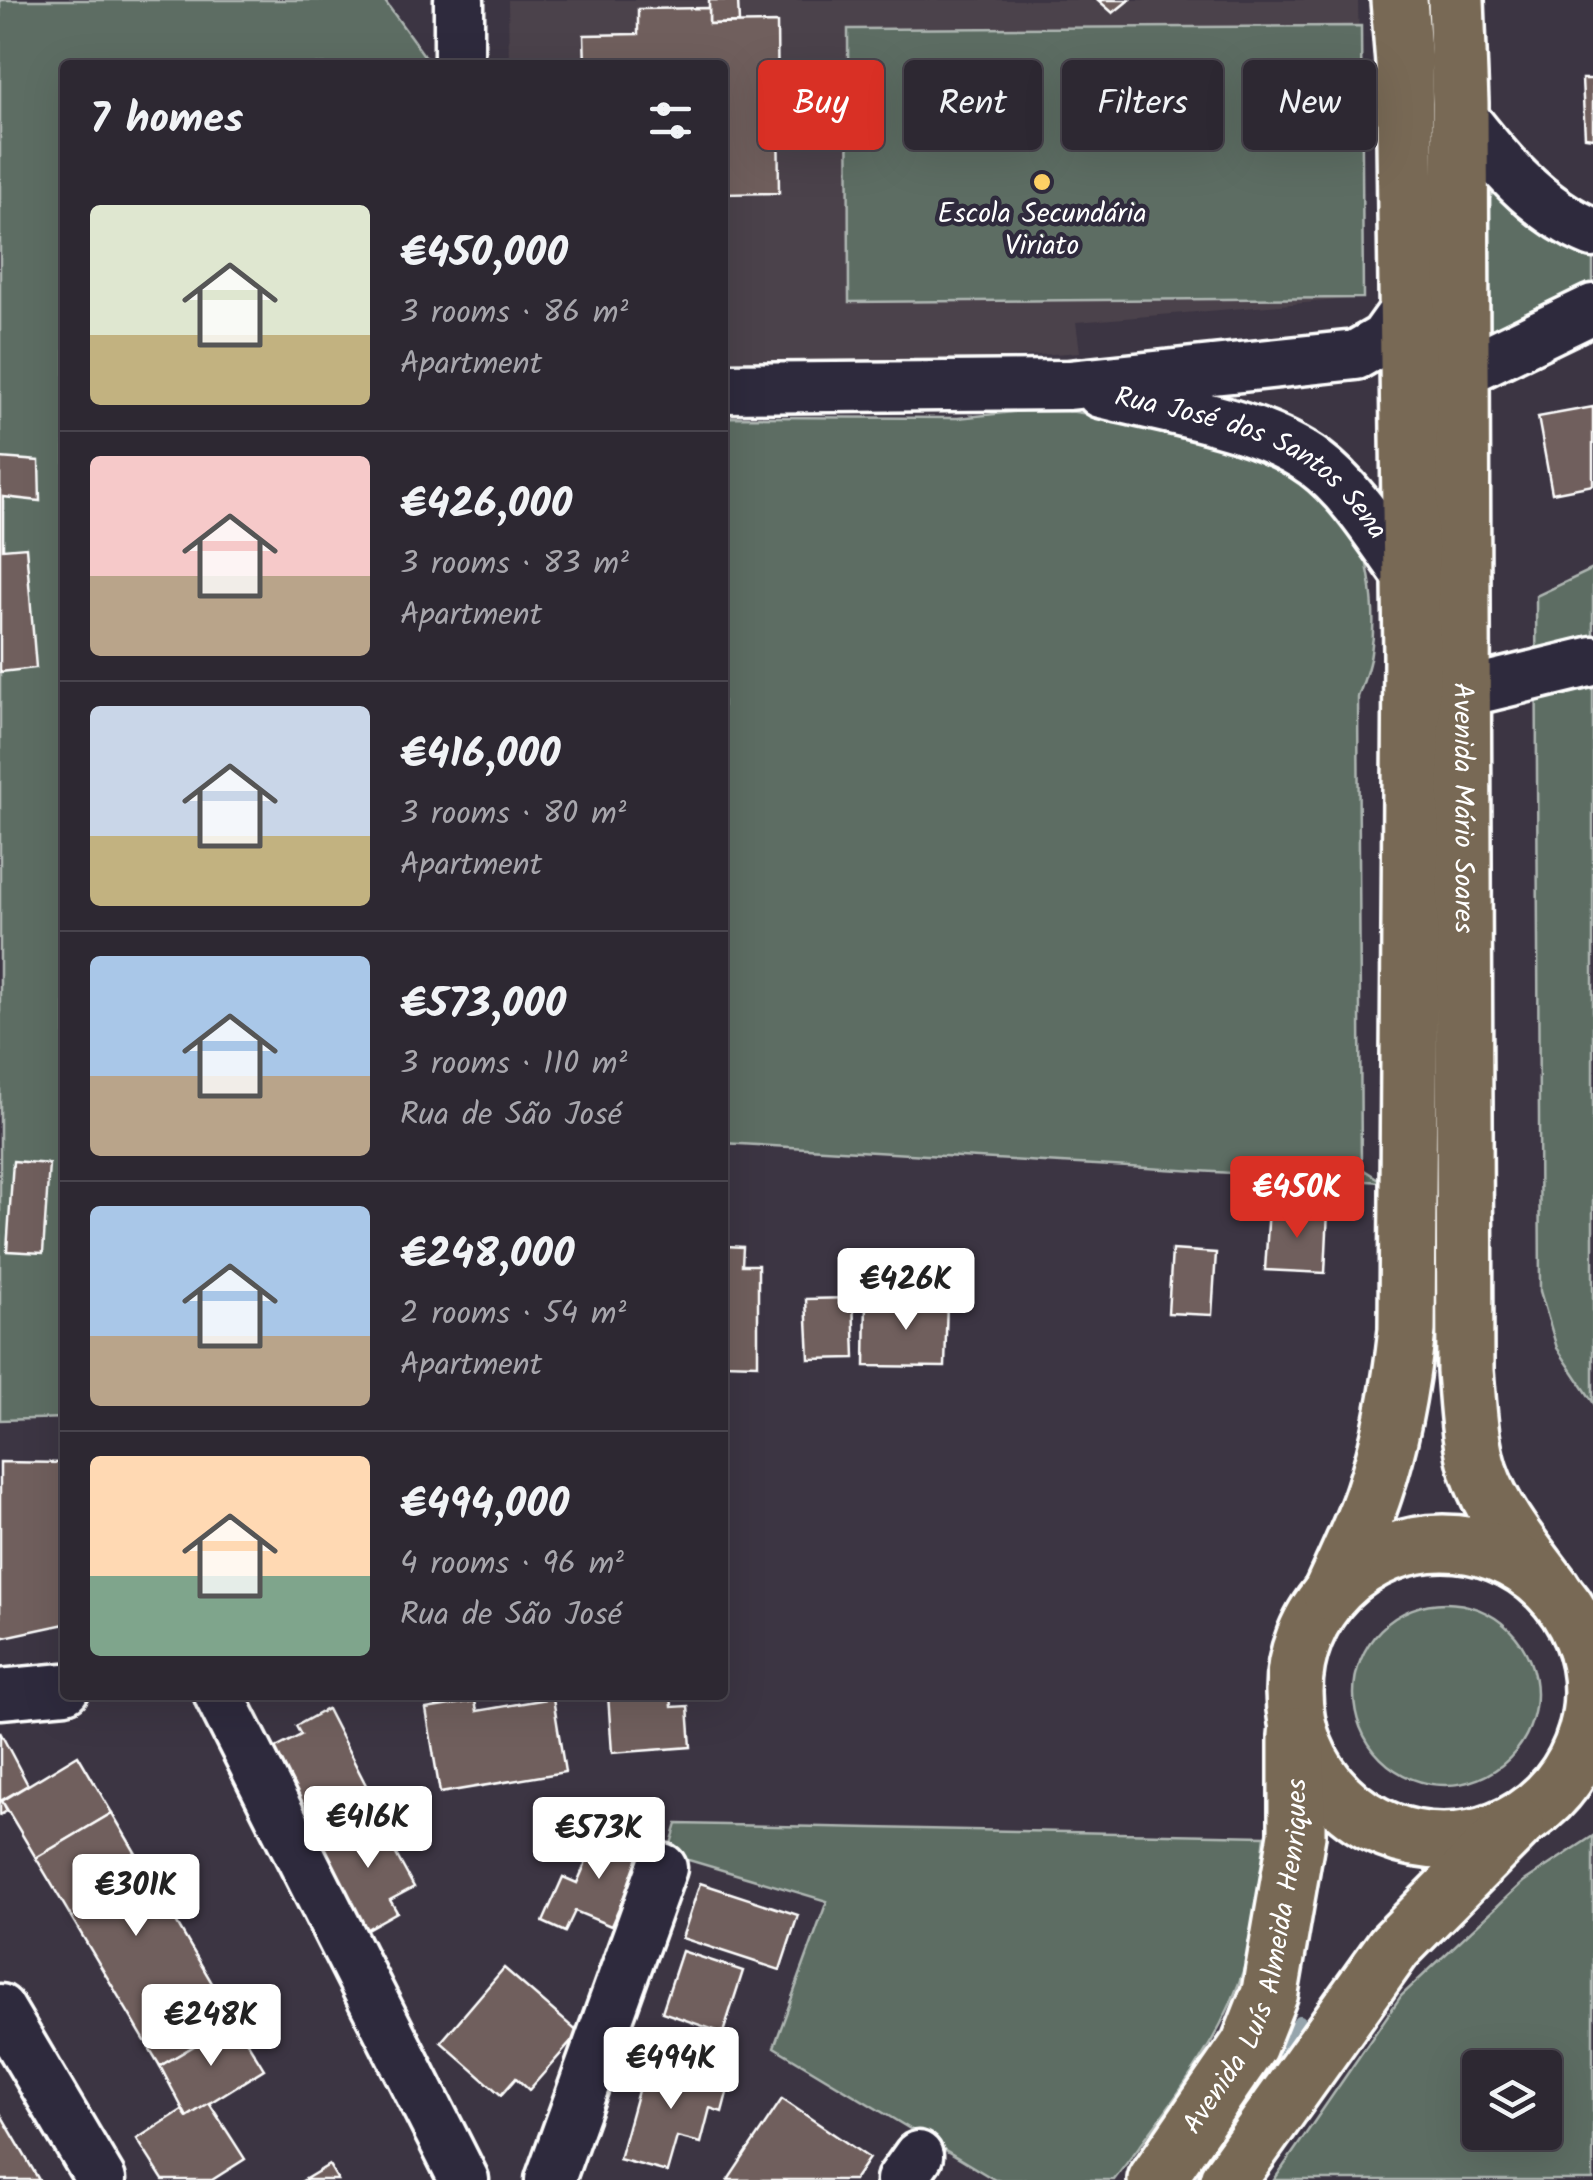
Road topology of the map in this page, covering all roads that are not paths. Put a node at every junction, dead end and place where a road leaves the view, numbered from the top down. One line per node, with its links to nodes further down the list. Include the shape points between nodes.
1 (459, 0): 4 (street)
2 (1399, 0): 7 (main road, Avenida Mário Soares)
3 (1456, 0): 5 (main road, Avenida Mário Soares)
4 (460, 60)
5 (1460, 112): 6 (street, via 1499,164 1540,200); 9 (main road, Avenida Mário Soares)
6 (1593, 232)
7 (1409, 304): 10 (street, Rua José dos Santos Sena, via 1384,339 1356,355); 12 (main road, Avenida Mário Soares)
8 (1593, 309): 9 (street)
9 (1461, 373): 14 (main road, Avenida Mário Soares)
10 (1069, 385): 11 (street, Rua José dos Santos Sena); 12 (street, Rua José dos Santos Sena, via 1290,447 1340,486)
11 (728, 388)
12 (1410, 576): 16 (main road, Avenida Mário Soares, via 1408,1330 1402,1385 1374,1494)
13 (1593, 660): 14 (street)
14 (1462, 694): 15 (main road, Avenida Mário Soares, via 1464,1351 1470,1426 1479,1472 1503,1522)
15 (1553, 1590): 16 (main road, via 1514,1560 1466,1544 1416,1545 1370,1562); 21 (main road, via 1578,1628 1592,1670 1592,1714 1578,1758 1550,1796)
16 (1331, 1593): 20 (main road, via 1299,1654)
17 (60, 1688): 18 (street)
18 (0, 1694)
19 (222, 1700): 25 (street)
20 (1297, 1722): 21 (main road, via 1323,1779 1343,1804 1382,1830 1427,1842 1474,1839); 27 (main road, Avenida Luís Almeida Henriques, via 1297,1835 1270,1992 1249,2045)
21 (1518, 1822): 28 (main road, via 1394,1946)
22 (662, 1868): 26 (street)
23 (0, 2009): 24 (street)
24 (102, 2180)
25 (464, 2180)
26 (550, 2180)
27 (1156, 2180)
28 (1228, 2180)

